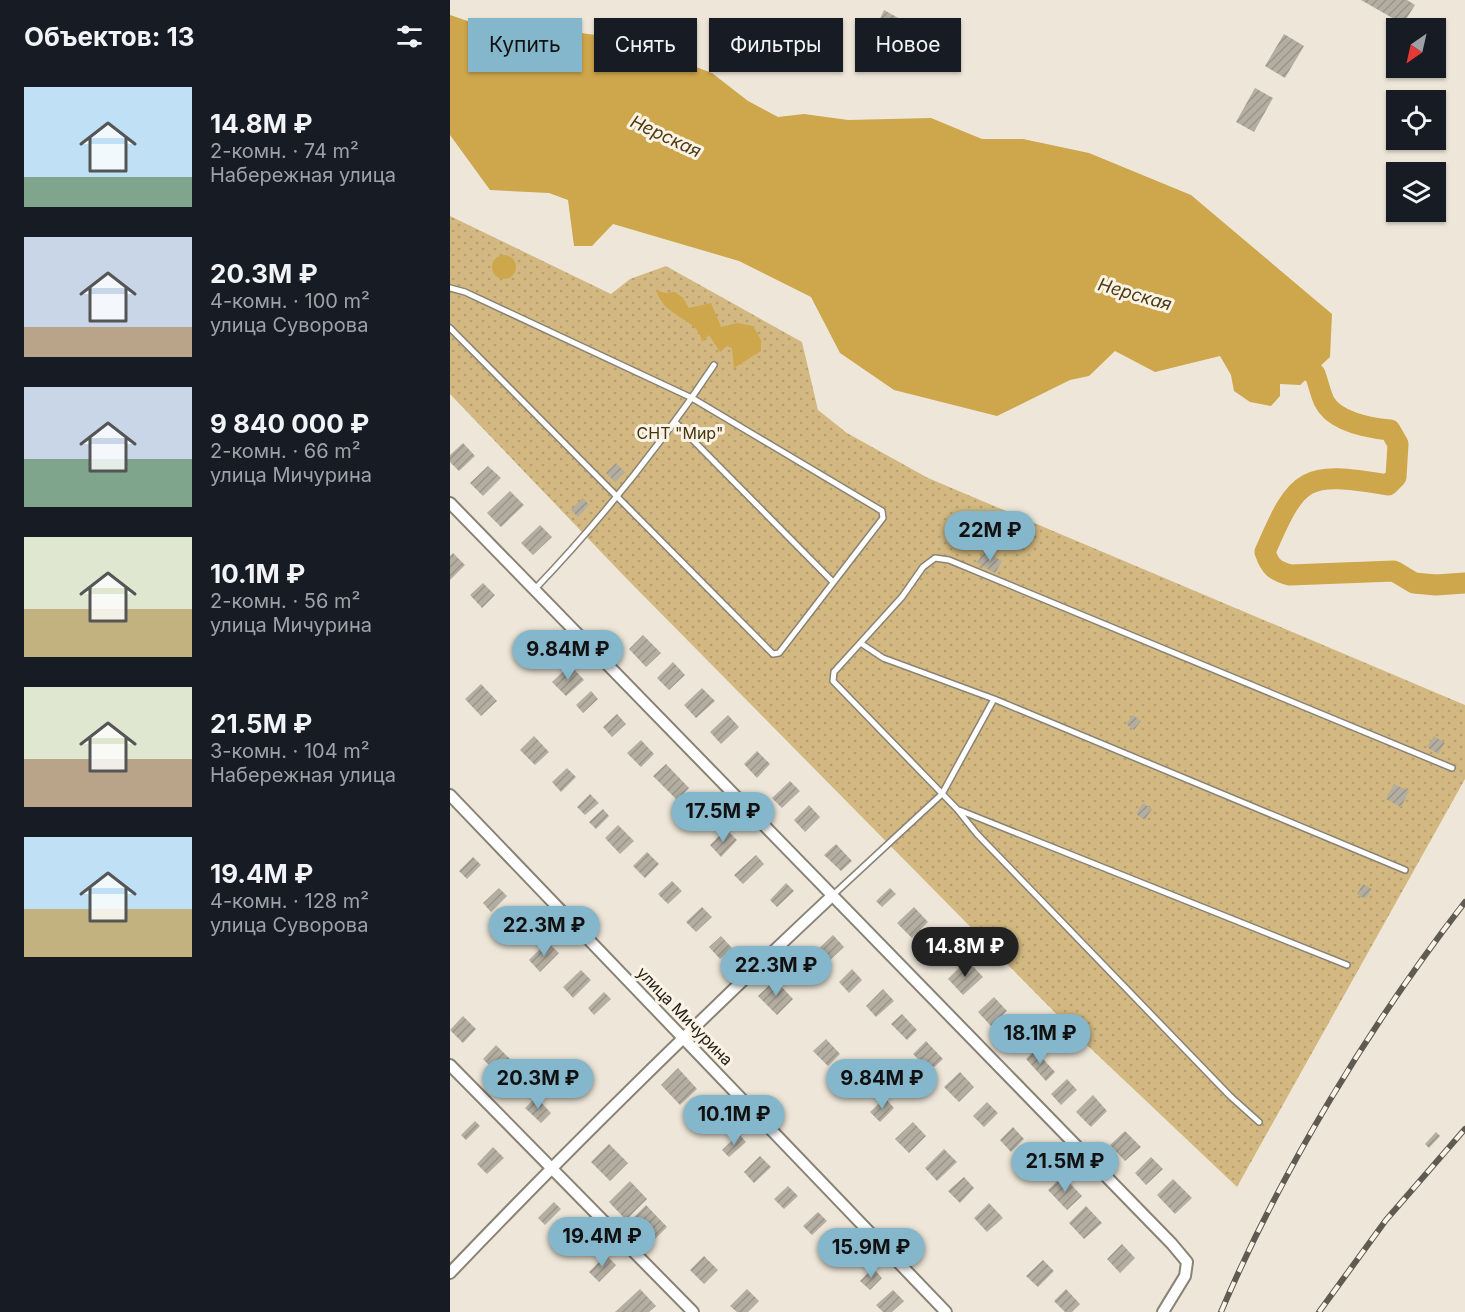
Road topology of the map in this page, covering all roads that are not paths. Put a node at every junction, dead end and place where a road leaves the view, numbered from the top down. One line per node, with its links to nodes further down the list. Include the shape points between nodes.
1 (450, 288): 4 (lane)
2 (450, 328): 6 (lane)
3 (714, 365): 4 (lane)
4 (692, 398): 5 (lane); 8 (lane, via 882,511 883,518)
5 (675, 422): 6 (lane); 8 (lane)
6 (618, 497): 8 (lane, via 773,654 779,653); 9 (lane)
7 (450, 503): 9 (street)
8 (833, 582)
9 (534, 590): 17 (street)
10 (862, 644): 11 (lane, via 883,658); 12 (lane, via 923,567 935,558 949,560); 13 (lane, via 834,672 833,681)
11 (994, 699): 13 (lane); 16 (lane)
12 (1452, 768)
13 (942, 794): 15 (lane); 17 (lane)
14 (450, 795): 19 (street, улица Мичурина)
15 (957, 809): 18 (lane); 21 (lane)
16 (1406, 870)
17 (833, 895): 19 (street); 26 (street, via 1187,1262 1185,1276)
18 (1347, 965)
19 (684, 1035): 22 (street); 25 (street, улица Мичурина)
20 (450, 1065): 22 (street)
21 (1259, 1122)
22 (550, 1168): 23 (street); 24 (street)
23 (450, 1274)
24 (693, 1312)
25 (946, 1312)
26 (1163, 1312)

